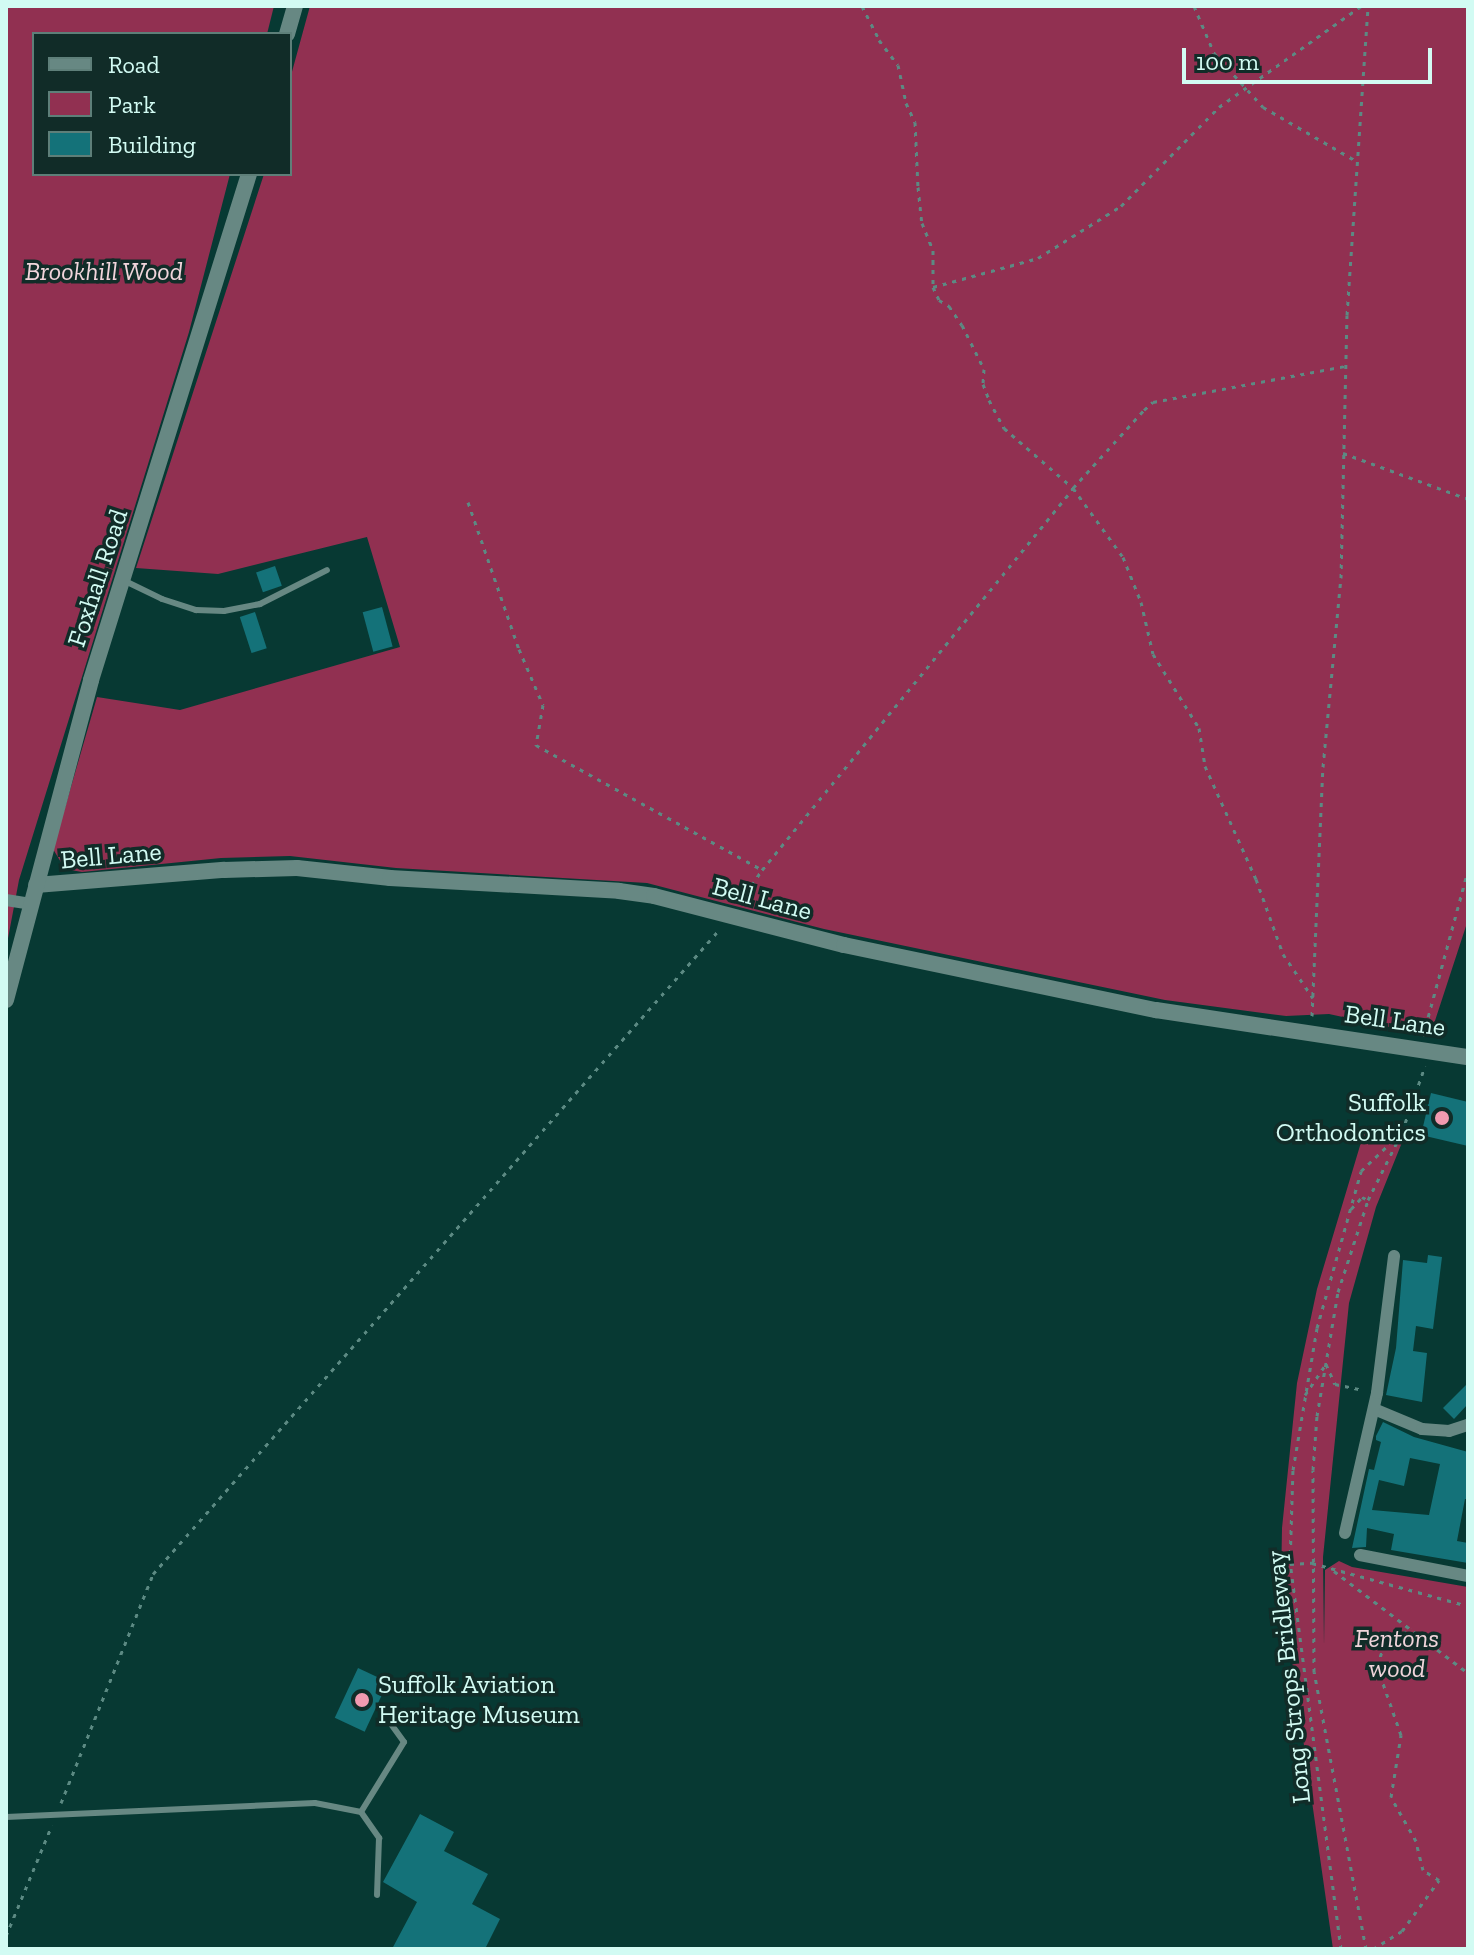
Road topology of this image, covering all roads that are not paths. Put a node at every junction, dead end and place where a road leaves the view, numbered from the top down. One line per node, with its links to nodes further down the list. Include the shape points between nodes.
1 (295, 6): 2 (street)
2 (288, 32)
3 (248, 176): 5 (street, Foxhall Road)
4 (327, 570): 5 (lane, via 260,604 224,611 196,610)
5 (122, 579): 6 (street, Foxhall Road)
6 (36, 885): 8 (street, Foxhall Road); 10 (street, Bell Lane, via 297,868 619,891 844,945 1156,1010)
7 (6, 900): 8 (street)
8 (31, 904): 9 (street, Foxhall Road)
9 (6, 1000)
10 (1468, 1057)
11 (1394, 1256): 12 (street)
12 (1374, 1409): 13 (street, via 1422,1429 1449,1431); 14 (street)
13 (1468, 1425)
14 (1345, 1533)
15 (1360, 1555): 16 (street)
16 (1468, 1576)
17 (390, 1723): 18 (lane, via 404,1742)
18 (361, 1812): 19 (lane, via 315,1803); 20 (lane, via 379,1838)
19 (6, 1817)
20 (377, 1895)

